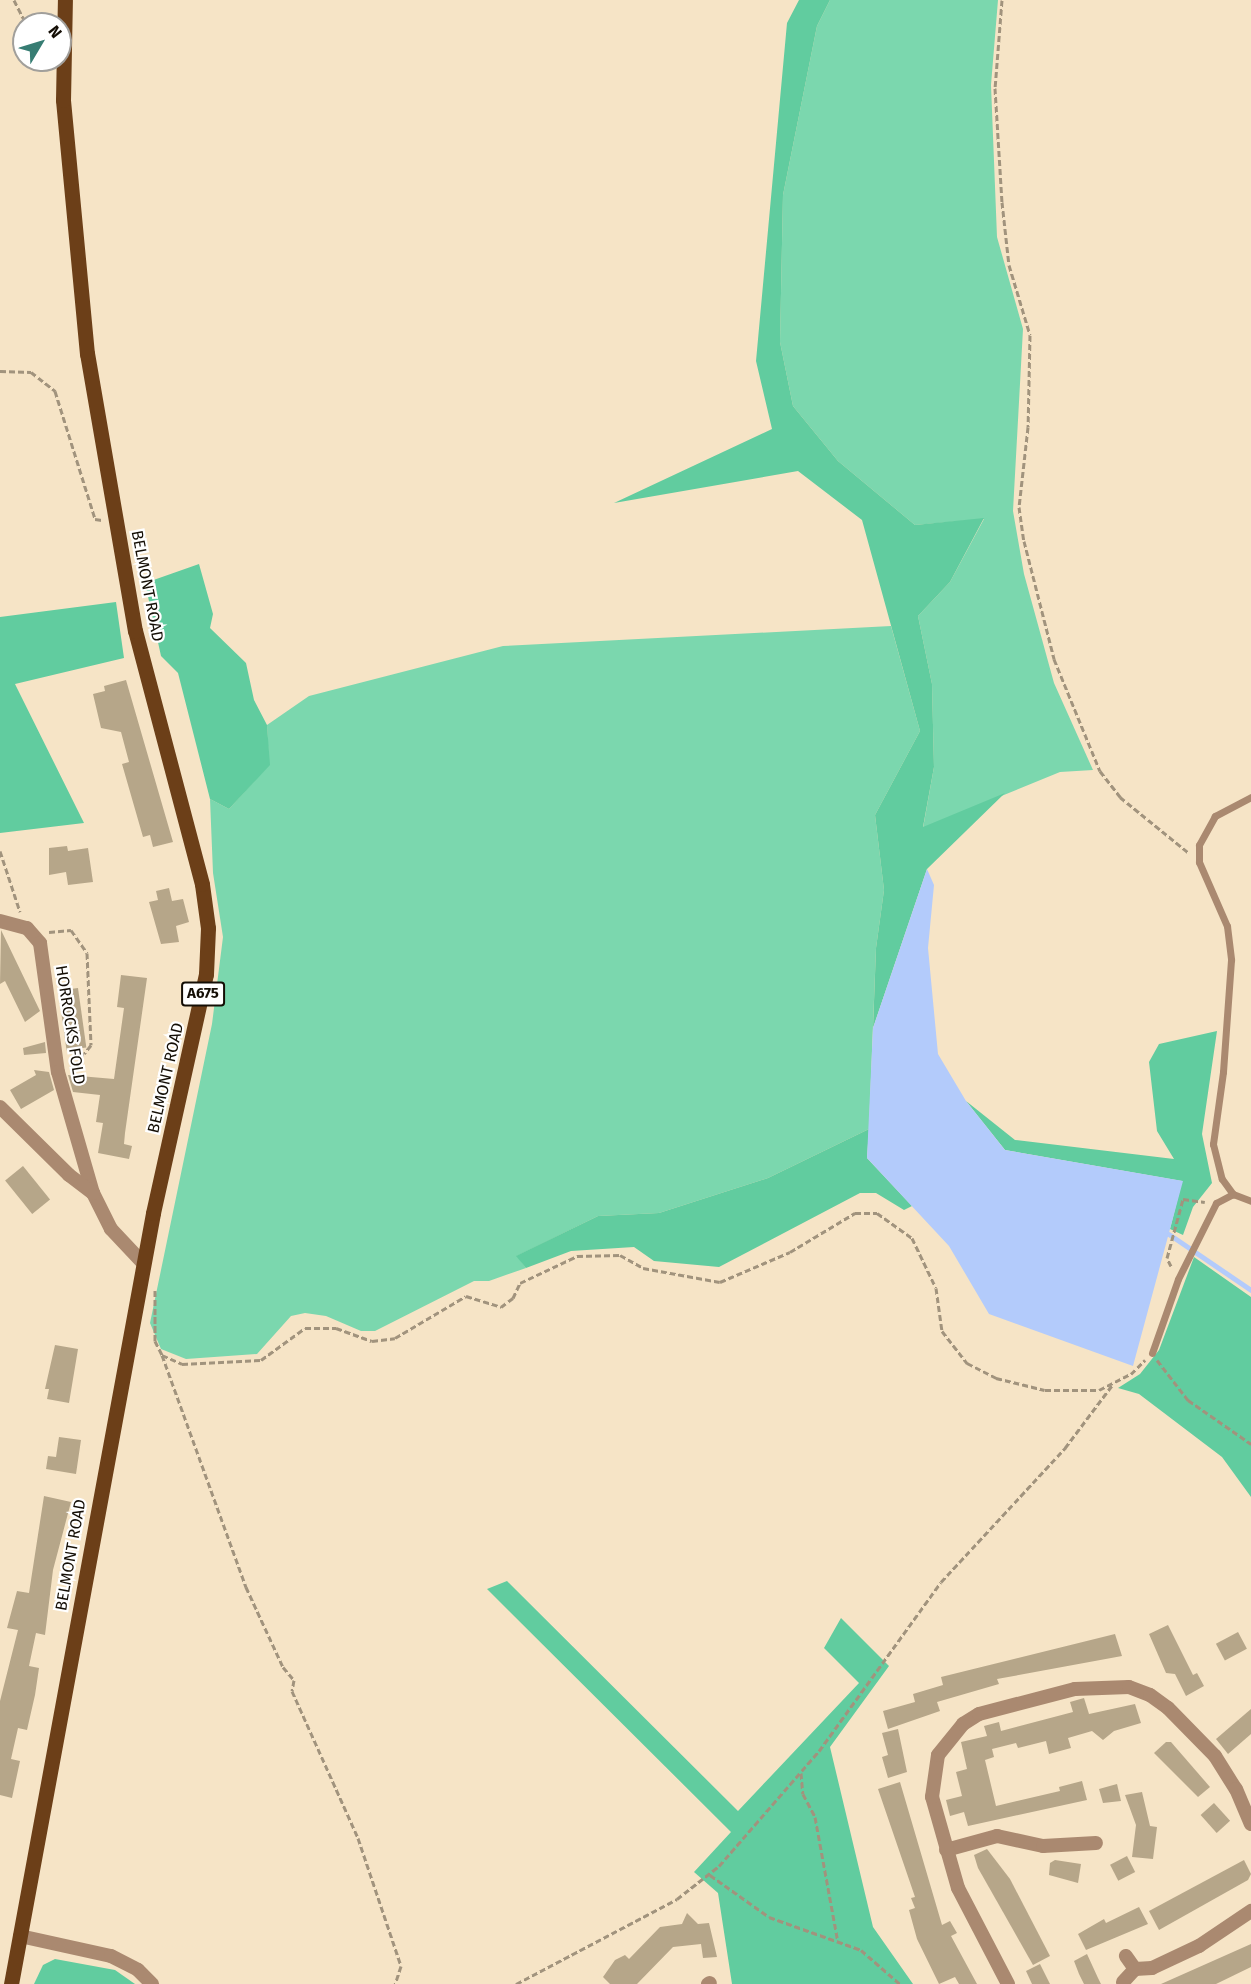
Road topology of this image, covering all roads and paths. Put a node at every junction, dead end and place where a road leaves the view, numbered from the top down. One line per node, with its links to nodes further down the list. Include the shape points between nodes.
1 (65, 0): 4 (main road, BELMONT ROAD / A675, via 63,100 87,354)
2 (1002, 0): 7 (path, via 995,88 1002,202 1009,265 1030,335 1028,427 1019,507 1024,541 1054,659 1100,771 1120,797)
3 (0, 371): 4 (path, via 31,372 55,391 95,519)
4 (116, 523): 17 (main road, BELMONT ROAD / A675, via 135,631 202,885 208,928 199,1016)
5 (1251, 796): 7 (lane, via 1215,816 1199,845)
6 (0, 851): 9 (path, via 19,906)
7 (1199, 862): 14 (lane, via 1220,904 1228,937 1230,1000 1213,1144 1222,1179)
8 (0, 921): 9 (street)
9 (21, 925): 10 (street)
10 (37, 938): 11 (street, HORROCKS FOLD); 11 (path, via 62,928 70,930 87,952 91,1045 84,1054)
11 (57, 1063): 13 (street, HORROCKS FOLD)
12 (0, 1107): 13 (street, HORROCKS FOLD, via 69,1175)
13 (93, 1193): 17 (street, HORROCKS FOLD, via 111,1229)
14 (1233, 1194): 15 (lane); 16 (lane)
15 (1251, 1201)
16 (1216, 1203): 18 (lane); 18 (path, via 1184,1199 1167,1258)
17 (143, 1263): 20 (path, via 156,1294 155,1341); 29 (main road, BELMONT ROAD / A675)
18 (1179, 1277): 19 (lane)
19 (1152, 1353): 21 (path, via 1131,1374); 22 (path, via 1188,1400)
20 (162, 1355): 21 (path, via 182,1364 261,1360 305,1328 336,1328 372,1341 395,1338 466,1296 501,1307 513,1298 520,1283 577,1256 620,1255 643,1269 720,1282 790,1252 855,1213 877,1213 912,1238 936,1288 942,1331 967,1363 996,1378 1045,1390 1099,1390); 36 (path, via 246,1587 283,1667 294,1680 292,1691 358,1838 401,1966)
21 (1114, 1383): 23 (path, via 1065,1448 942,1582)
22 (1251, 1444)
23 (801, 1773): 27 (path); 30 (path, via 803,1794 815,1817)
24 (1251, 1824): 26 (street, via 1225,1769 1168,1708 1129,1687 1105,1685 979,1714 949,1738 938,1755 932,1776 932,1797)
25 (1096, 1843): 26 (street, via 1075,1838 1043,1846 997,1836)
26 (946, 1850): 39 (street, via 958,1888)
27 (710, 1875): 30 (path, via 769,1917); 37 (path, via 677,1899)
28 (1251, 1911): 32 (street, via 1199,1946 1152,1968)
29 (20, 1936): 34 (main road, BELMONT ROAD / A675); 35 (street, via 111,1956 138,1970)
30 (838, 1942): 38 (path, via 861,1950)
31 (1125, 1956): 32 (street)
32 (1136, 1969): 33 (street)
33 (1123, 1982)
34 (11, 1984)
35 (152, 1984)
36 (395, 1984)
37 (516, 1984)
38 (900, 1984)
39 (1008, 1984)

